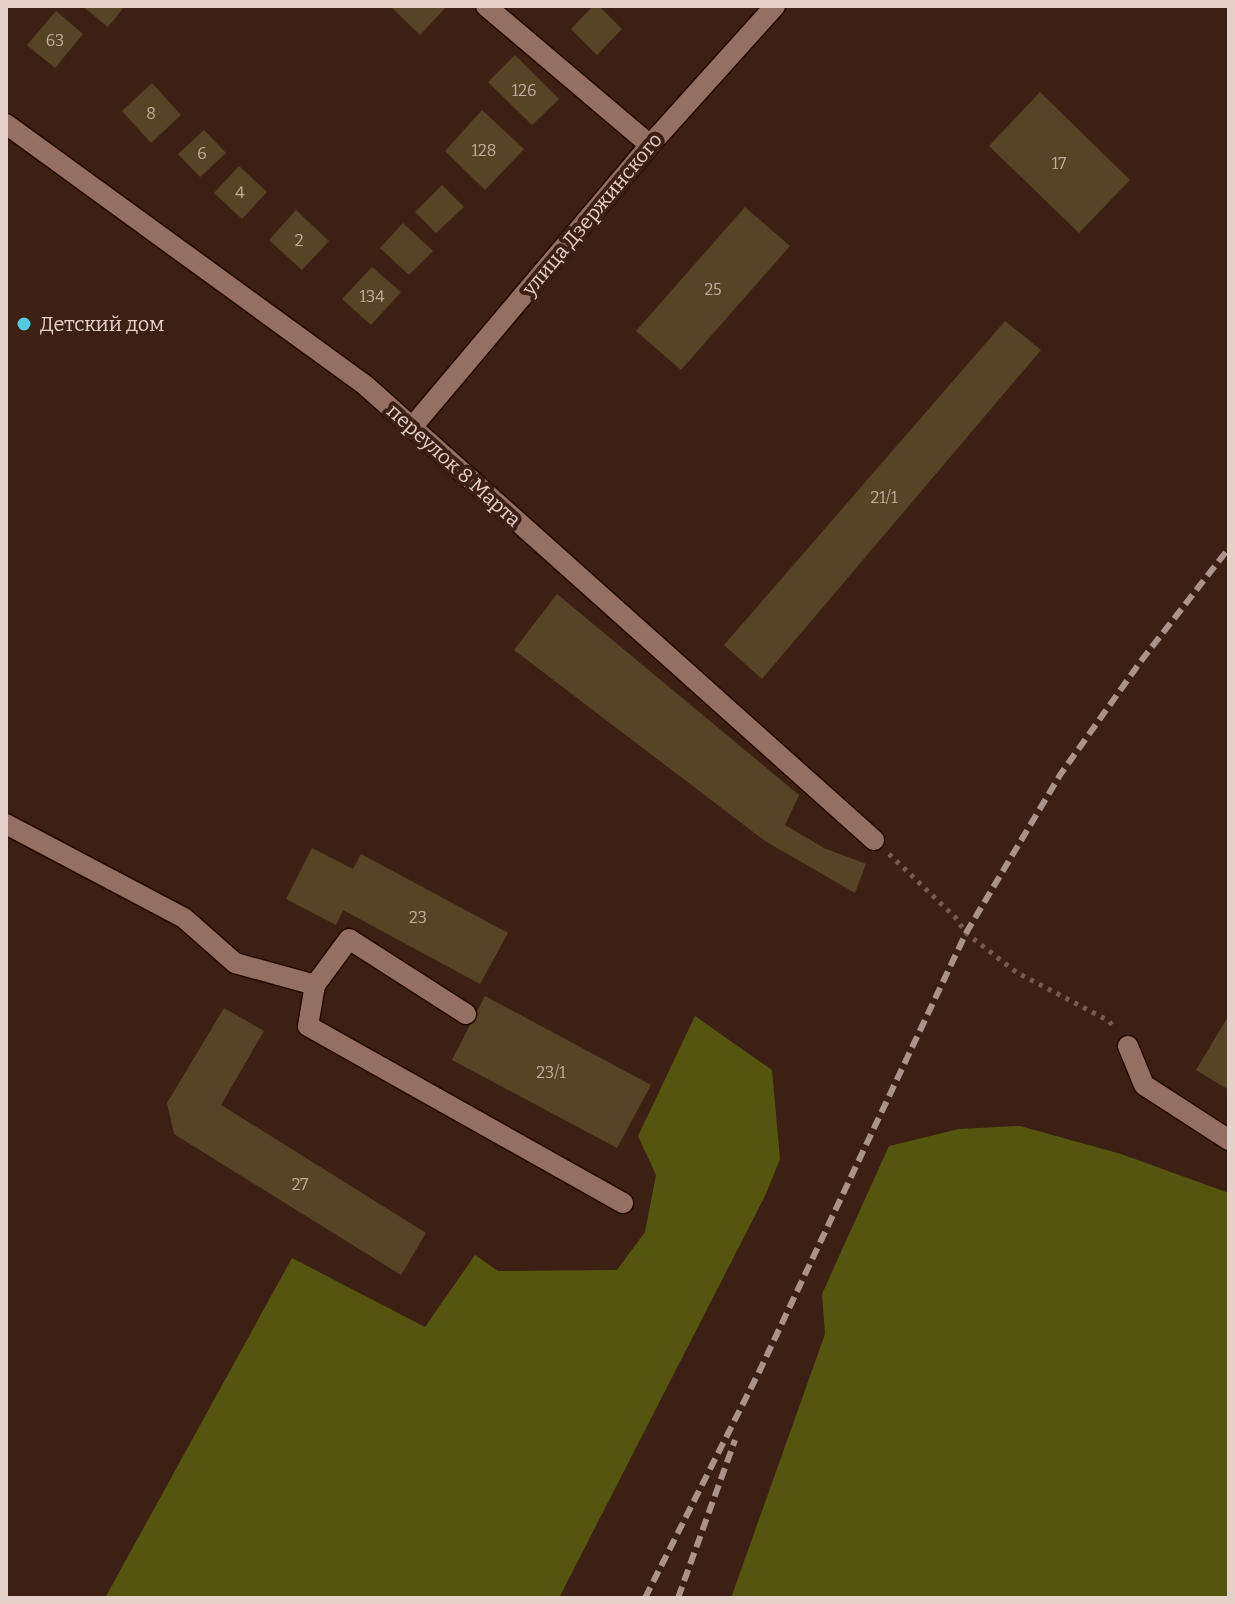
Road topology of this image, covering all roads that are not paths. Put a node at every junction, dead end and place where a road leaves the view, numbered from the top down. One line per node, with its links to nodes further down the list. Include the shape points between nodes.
1 (486, 6): 4 (street)
2 (775, 6): 4 (street, улица Дзержинского)
3 (6, 124): 5 (street, переулок 8 Марта, via 365,385)
4 (650, 145): 5 (street, улица Дзержинского)
5 (413, 426): 7 (street, переулок 8 Марта)
6 (6, 824): 8 (street, via 184,918 235,963)
7 (874, 840)
8 (315, 985): 9 (street, via 349,939); 12 (street, via 308,1026)
9 (466, 1014)
10 (1128, 1046): 11 (street, via 1144,1085)
11 (1229, 1140)
12 (623, 1203)

